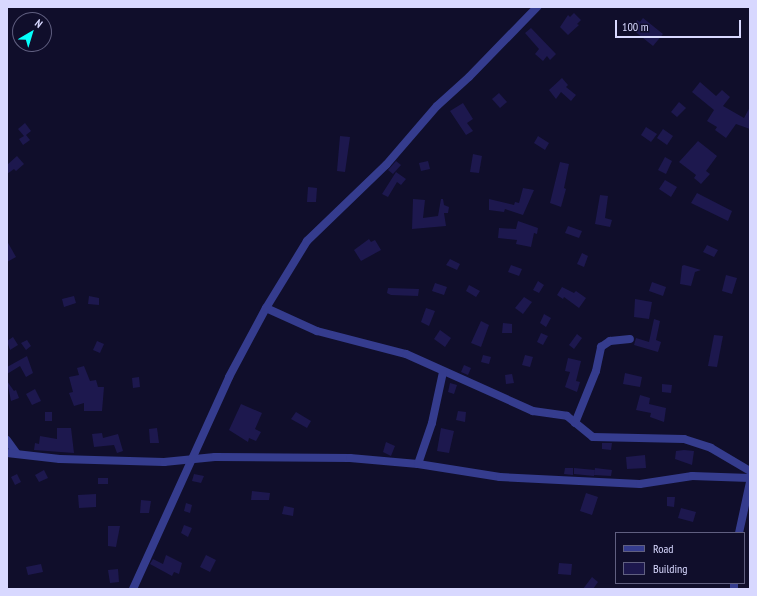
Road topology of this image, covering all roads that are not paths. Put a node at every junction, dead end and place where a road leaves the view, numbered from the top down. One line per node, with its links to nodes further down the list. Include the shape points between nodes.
1 (537, 7): 2 (street, via 469,78 437,106 386,165 307,241)
2 (266, 308): 4 (street, via 317,331 396,351); 9 (street, via 229,377)
3 (630, 339): 5 (street, via 610,341 601,347 596,371)
4 (443, 372): 5 (street, via 473,382 523,407 567,416); 10 (street, via 432,423)
5 (575, 423): 11 (street, via 593,437 684,439 711,448)
6 (7, 440): 8 (street)
7 (7, 453): 8 (street)
8 (17, 454): 9 (street, via 60,460 164,462)
9 (192, 459): 10 (street, via 344,458); 15 (street)
10 (418, 464): 12 (street, via 500,477 632,484 692,476)
11 (750, 471)
12 (750, 478)
13 (750, 482): 14 (street)
14 (739, 532)
15 (133, 589)

